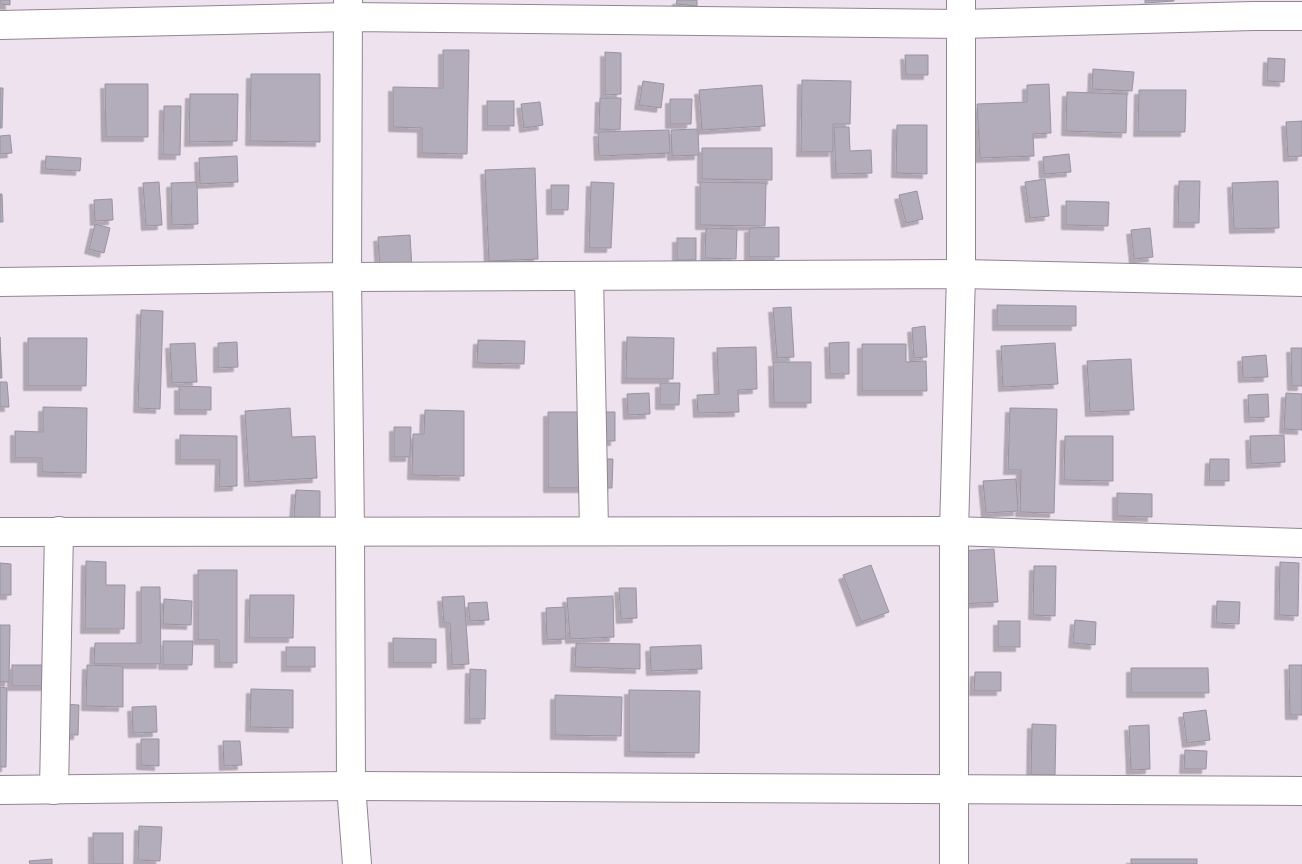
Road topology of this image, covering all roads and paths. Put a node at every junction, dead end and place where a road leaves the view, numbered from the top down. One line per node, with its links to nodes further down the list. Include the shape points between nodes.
1 (348, 8): 2 (street); 3 (street); 8 (street)
2 (100, 11): 5 (street)
3 (961, 12): 4 (street); 6 (street)
4 (1302, 16)
5 (0, 26)
6 (961, 274): 7 (street); 10 (street); 14 (street)
7 (589, 276): 8 (street); 13 (street)
8 (347, 277): 9 (street); 12 (street)
9 (0, 282)
10 (1302, 282)
11 (59, 531): 12 (street); 15 (street); 19 (street)
12 (350, 531): 13 (street); 17 (street)
13 (594, 531): 14 (street)
14 (954, 531): 16 (street); 20 (street)
15 (0, 532)
16 (1302, 543)
17 (350, 786): 19 (street); 20 (street); 22 (street)
18 (0, 790): 19 (street)
19 (54, 790)
20 (954, 790): 21 (street); 23 (street)
21 (1302, 791)
22 (357, 864)
23 (954, 864)

